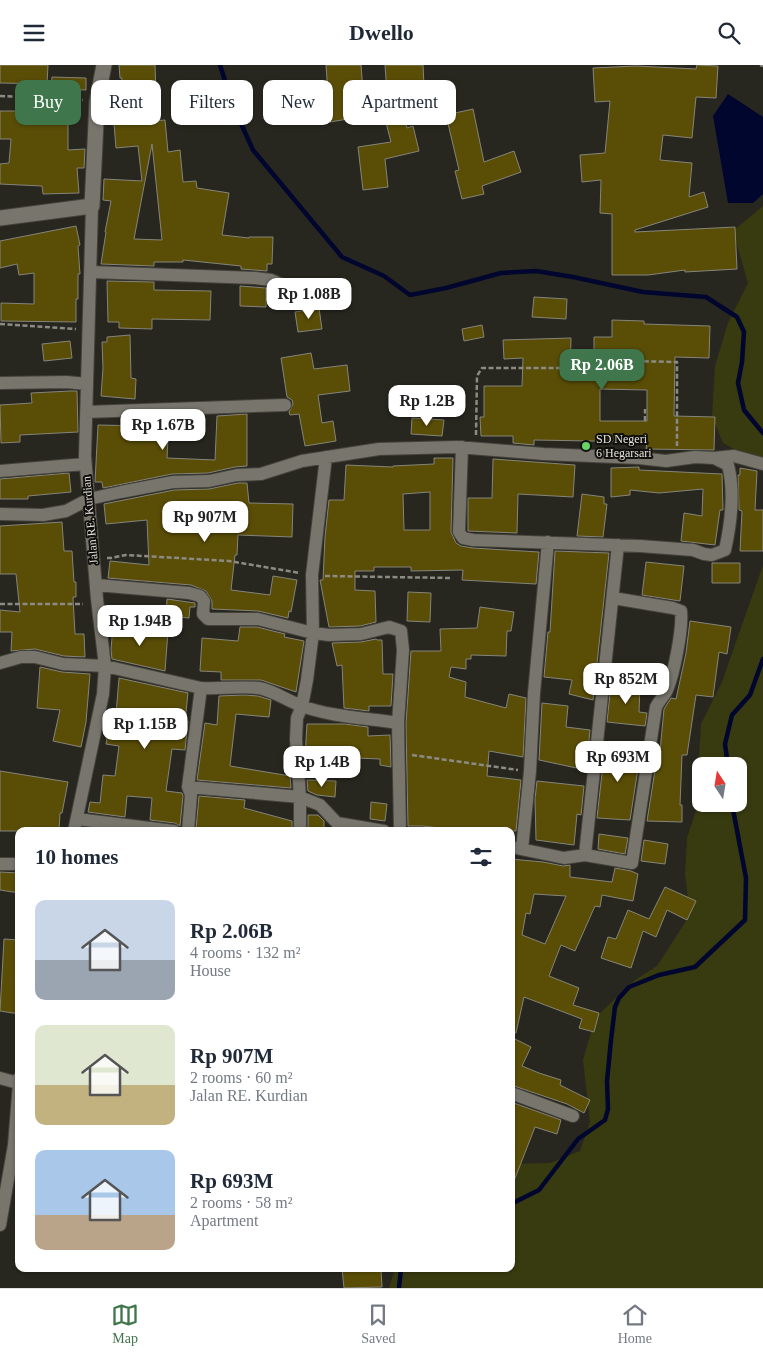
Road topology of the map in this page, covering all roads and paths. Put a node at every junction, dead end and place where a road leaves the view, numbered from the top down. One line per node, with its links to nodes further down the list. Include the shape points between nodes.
1 (104, 65): 2 (street)
2 (101, 80)
3 (0, 96): 4 (path)
4 (91, 101)
5 (96, 125): 6 (street)
6 (92, 205): 7 (street); 8 (street, Jalan RE. Kurdian)
7 (0, 218)
8 (91, 273): 9 (street, via 255,278 271,280); 11 (street, Jalan RE. Kurdian)
9 (299, 292)
10 (0, 324): 11 (path)
11 (89, 330): 13 (street, Jalan RE. Kurdian)
12 (0, 383): 13 (street)
13 (87, 384): 16 (street, Jalan RE. Kurdian)
14 (285, 405): 16 (street)
15 (645, 409): 17 (path)
16 (86, 412): 23 (street, Jalan RE. Kurdian)
17 (645, 421)
18 (462, 447): 19 (street); 20 (street, via 379,449); 28 (street, via 459,532 463,538)
19 (475, 448): 22 (street, via 666,461); 22 (path, via 477,376 482,368 572,368 586,360 677,362)
20 (326, 457): 26 (street, via 261,474 173,482); 31 (street)
21 (714, 458): 22 (street); 24 (street, via 734,456); 29 (street, via 728,465 732,478 725,550 704,555 693,550)
22 (677, 459)
23 (85, 464): 25 (street); 26 (street, Jalan RE. Kurdian)
24 (763, 464)
25 (0, 471)
26 (89, 499): 27 (street, via 66,511 43,515); 30 (street, Jalan RE. Kurdian)
27 (0, 514)
28 (548, 542): 29 (street); 44 (street)
29 (618, 545): 34 (street)
30 (93, 555): 31 (path, via 111,559 126,555 229,561); 33 (street, Jalan RE. Kurdian)
31 (312, 575): 32 (path); 37 (street)
32 (452, 577)
33 (96, 585): 36 (street, Jalan RE. Kurdian); 37 (street, via 190,593 204,601 203,614 208,619 258,619)
34 (613, 598): 54 (street); 54 (street, via 673,608 681,611 682,617 667,689 656,707 632,863)
35 (0, 604): 36 (path)
36 (98, 604): 39 (street, Jalan RE. Kurdian)
37 (313, 633): 41 (street); 42 (street, via 361,634 389,627 401,631 403,650)
38 (0, 663): 39 (street, via 35,657 63,664)
39 (105, 666): 40 (street); 47 (street, Jalan RE. Kurdian, via 103,694)
40 (201, 688): 41 (street, via 260,688); 45 (street)
41 (302, 706): 42 (street); 46 (street, via 297,718 296,739)
42 (398, 723): 43 (street)
43 (398, 753): 44 (path); 52 (street)
44 (530, 771): 53 (street)
45 (188, 787): 46 (street); 49 (street, via 191,795)
46 (300, 797): 50 (street); 51 (street, via 320,805 337,823)
47 (76, 825): 48 (street)
48 (109, 827)
49 (188, 827)
50 (300, 827)
51 (360, 827)
52 (400, 827)
53 (517, 848): 54 (street, via 564,858)
54 (585, 855)
55 (0, 864): 56 (street)
56 (15, 865)
57 (0, 1078): 58 (street)
58 (15, 1082)
59 (515, 1094): 60 (street)
60 (573, 1116)
61 (15, 1130): 62 (street)
62 (0, 1225)

